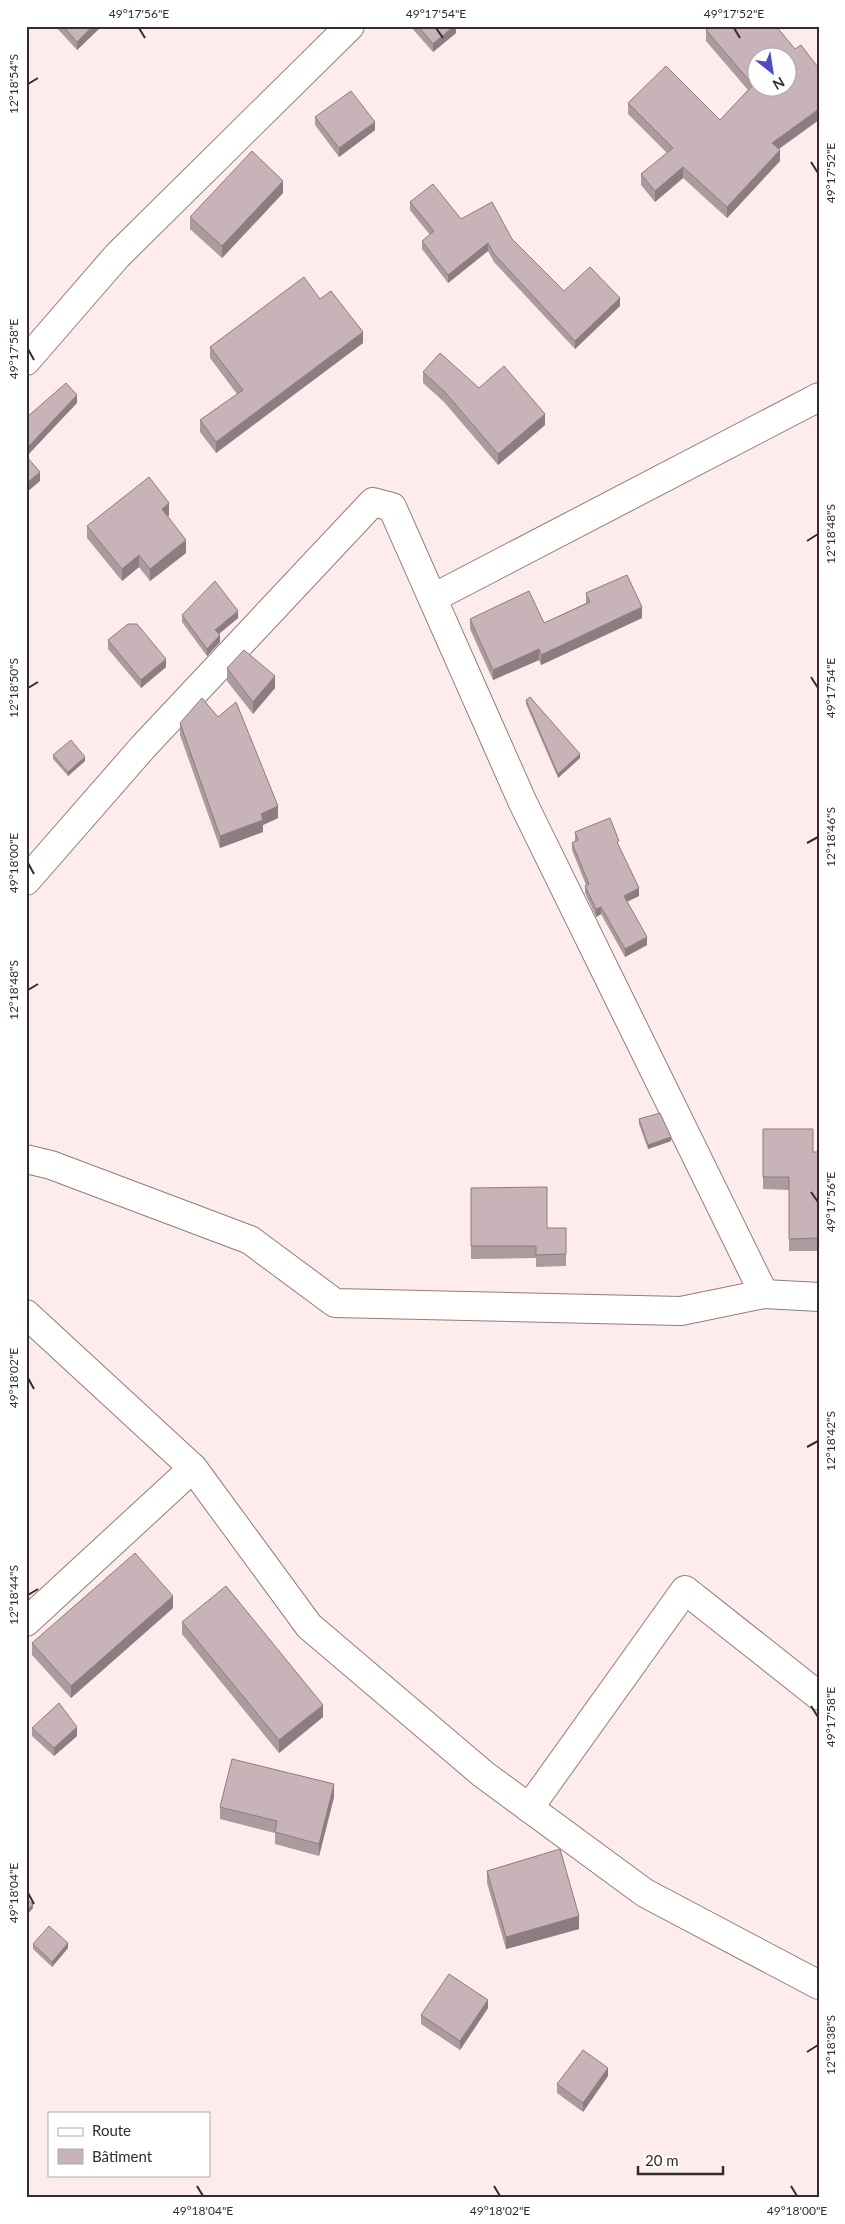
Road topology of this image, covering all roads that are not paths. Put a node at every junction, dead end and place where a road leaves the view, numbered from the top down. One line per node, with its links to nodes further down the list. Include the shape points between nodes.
1 (350, 26): 2 (street, via 117,256)
2 (26, 360)
3 (819, 397): 4 (street)
4 (433, 598): 5 (street, via 392,506 373,502 143,747); 7 (street, via 523,803)
5 (26, 881)
6 (26, 1160): 7 (street, via 51,1165 250,1240 335,1303 681,1311)
7 (764, 1294): 8 (street)
8 (819, 1297)
9 (26, 1314): 10 (street)
10 (193, 1468): 11 (street); 13 (street, via 309,1626 483,1774)
11 (26, 1622)
12 (819, 1696): 13 (street, via 685,1590)
13 (530, 1808): 14 (street, via 645,1892)
14 (819, 1985)

